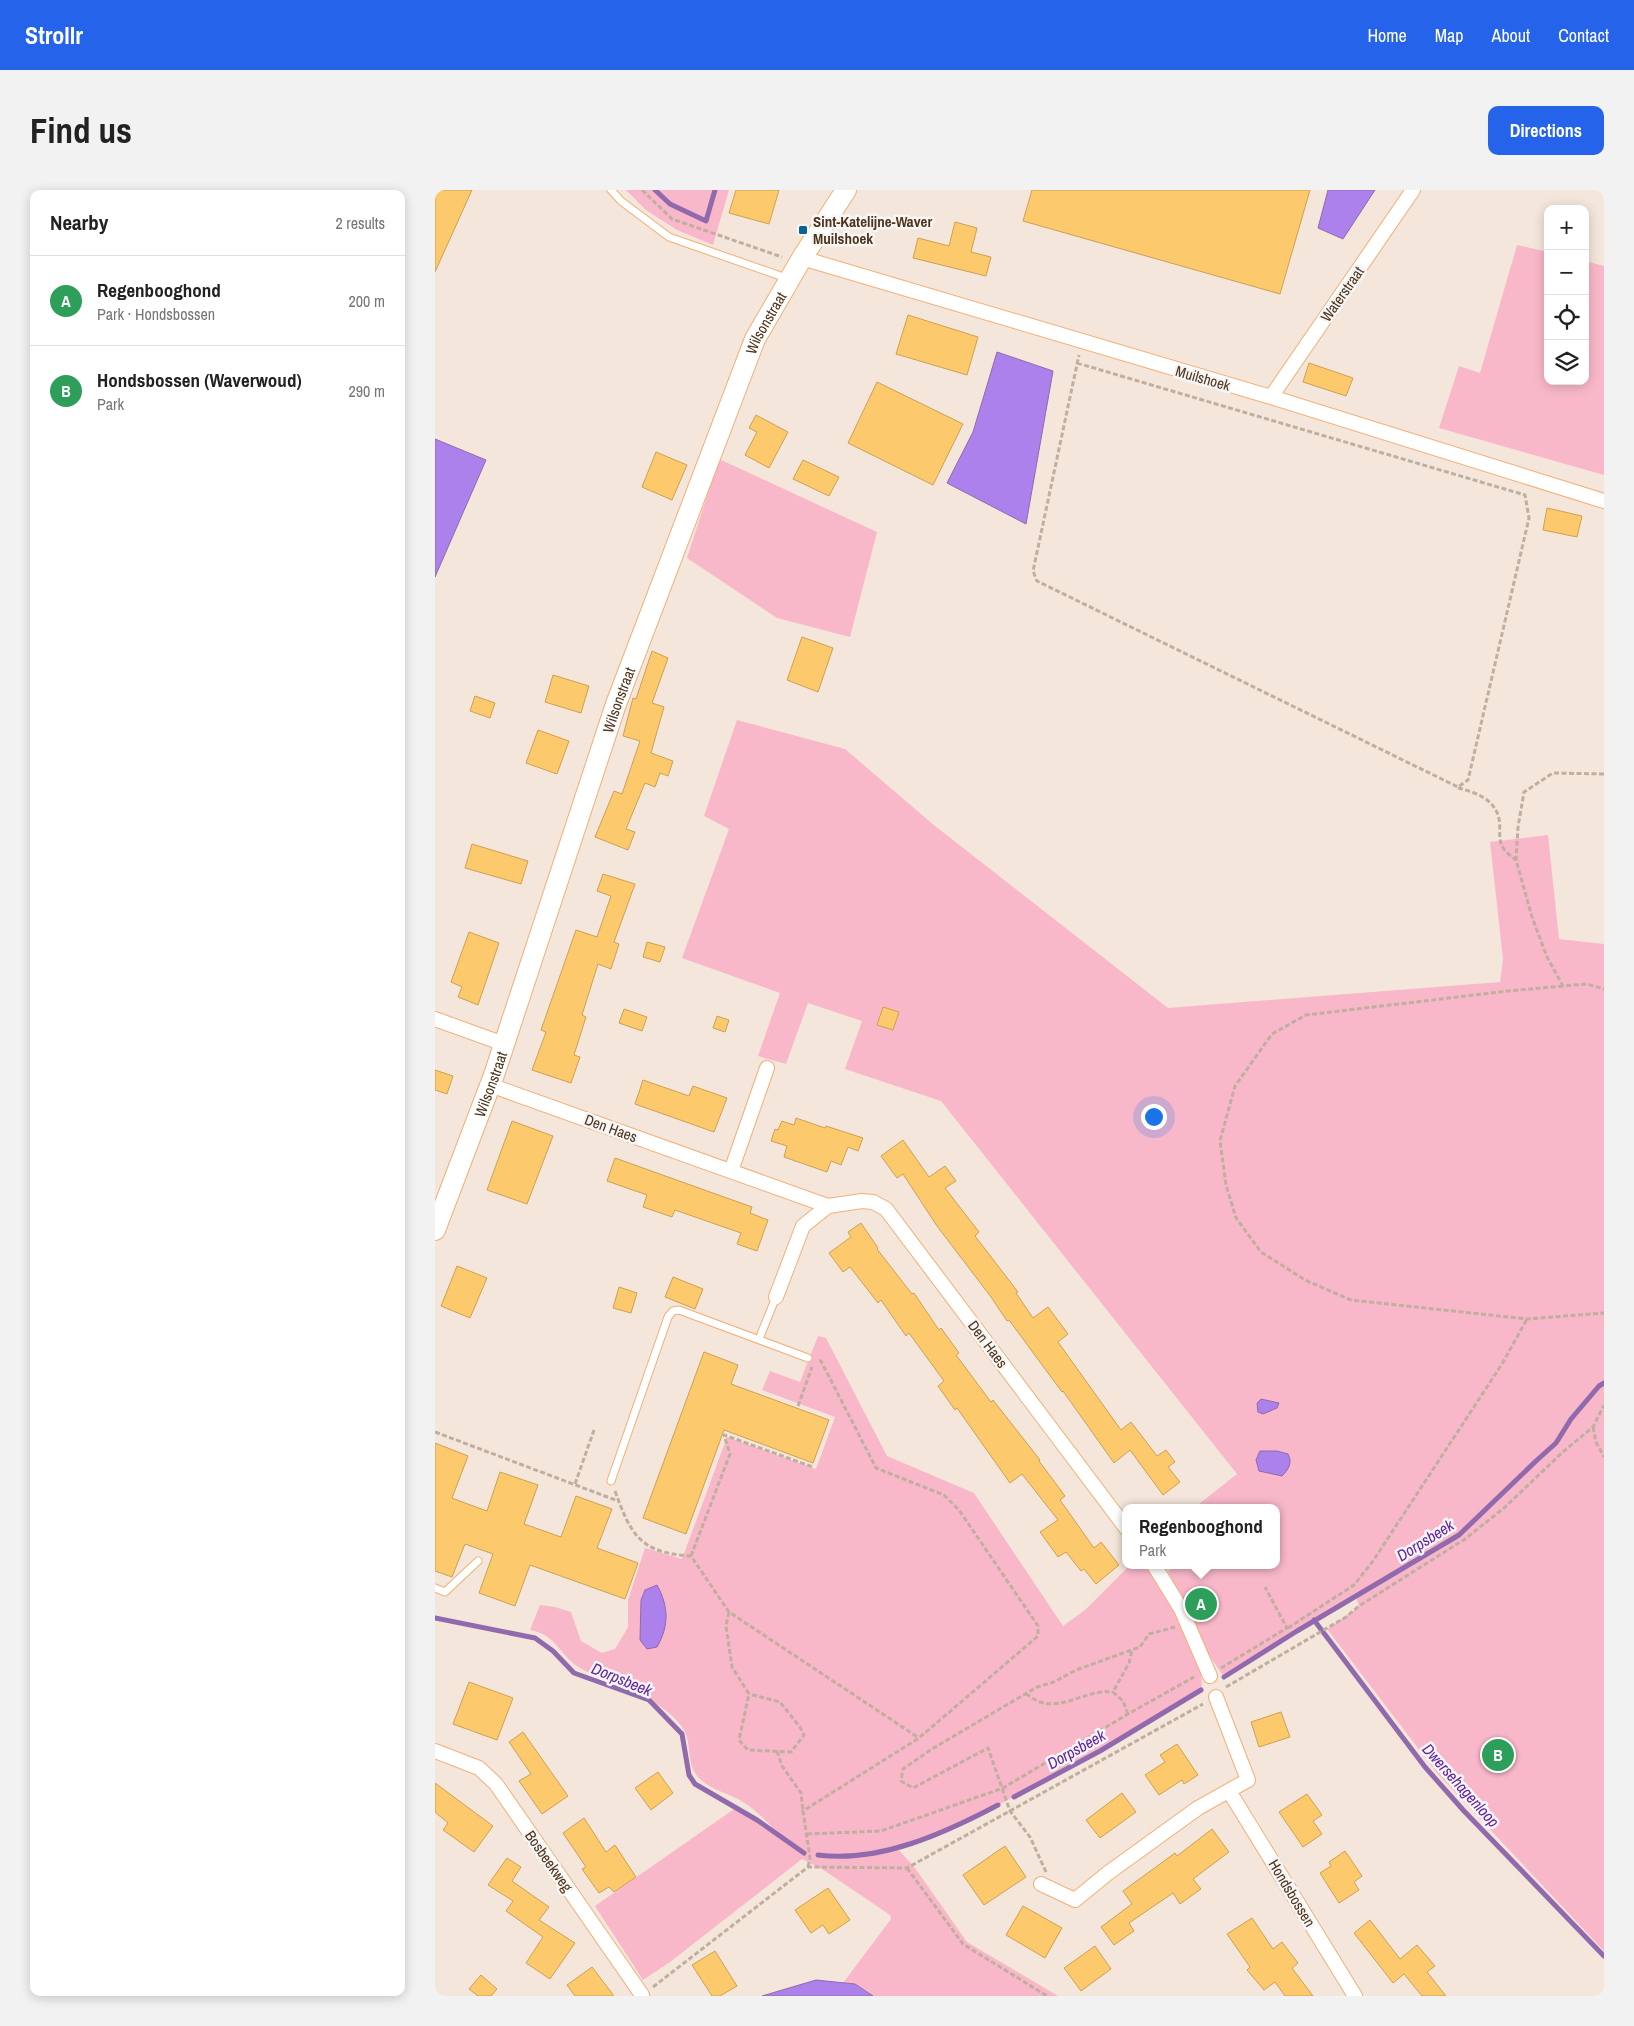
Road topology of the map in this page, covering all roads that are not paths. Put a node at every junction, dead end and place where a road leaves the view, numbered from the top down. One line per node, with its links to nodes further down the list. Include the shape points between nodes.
1 (611, 190): 4 (lane, via 669,237)
2 (846, 190): 4 (street, Wilsonstraat)
3 (1413, 190): 5 (street, Waterstraat)
4 (797, 266): 5 (street, Muilshoek); 8 (street, Wilsonstraat, via 755,339 670,558 616,704)
5 (1271, 397): 6 (street, Muilshoek)
6 (1604, 501)
7 (435, 1019): 8 (street)
8 (504, 1044): 10 (street, Wilsonstraat)
9 (767, 1068): 11 (street)
10 (490, 1085): 11 (street, Den Haes); 13 (street, Wilsonstraat)
11 (731, 1171): 12 (street, Den Haes)
12 (828, 1206): 14 (street, via 803,1226); 18 (street, Den Haes, via 862,1201 873,1202 886,1209)
13 (435, 1230)
14 (776, 1297): 15 (lane)
15 (759, 1340): 16 (lane); 17 (lane, via 679,1310 673,1311 668,1317)
16 (808, 1358)
17 (611, 1481)
18 (1122, 1523)
19 (478, 1561): 21 (lane, via 445,1592)
20 (1157, 1569): 22 (street, via 1188,1624)
21 (435, 1588)
22 (1208, 1673)
23 (1216, 1697): 25 (street, via 1248,1780)
24 (435, 1751): 27 (street, Bosbeekweg, via 479,1768 496,1784)
25 (1229, 1791): 26 (street, via 1198,1808 1075,1900); 28 (street, Hondsbossen)
26 (1041, 1884)
27 (642, 1996)
28 (1355, 1996)

